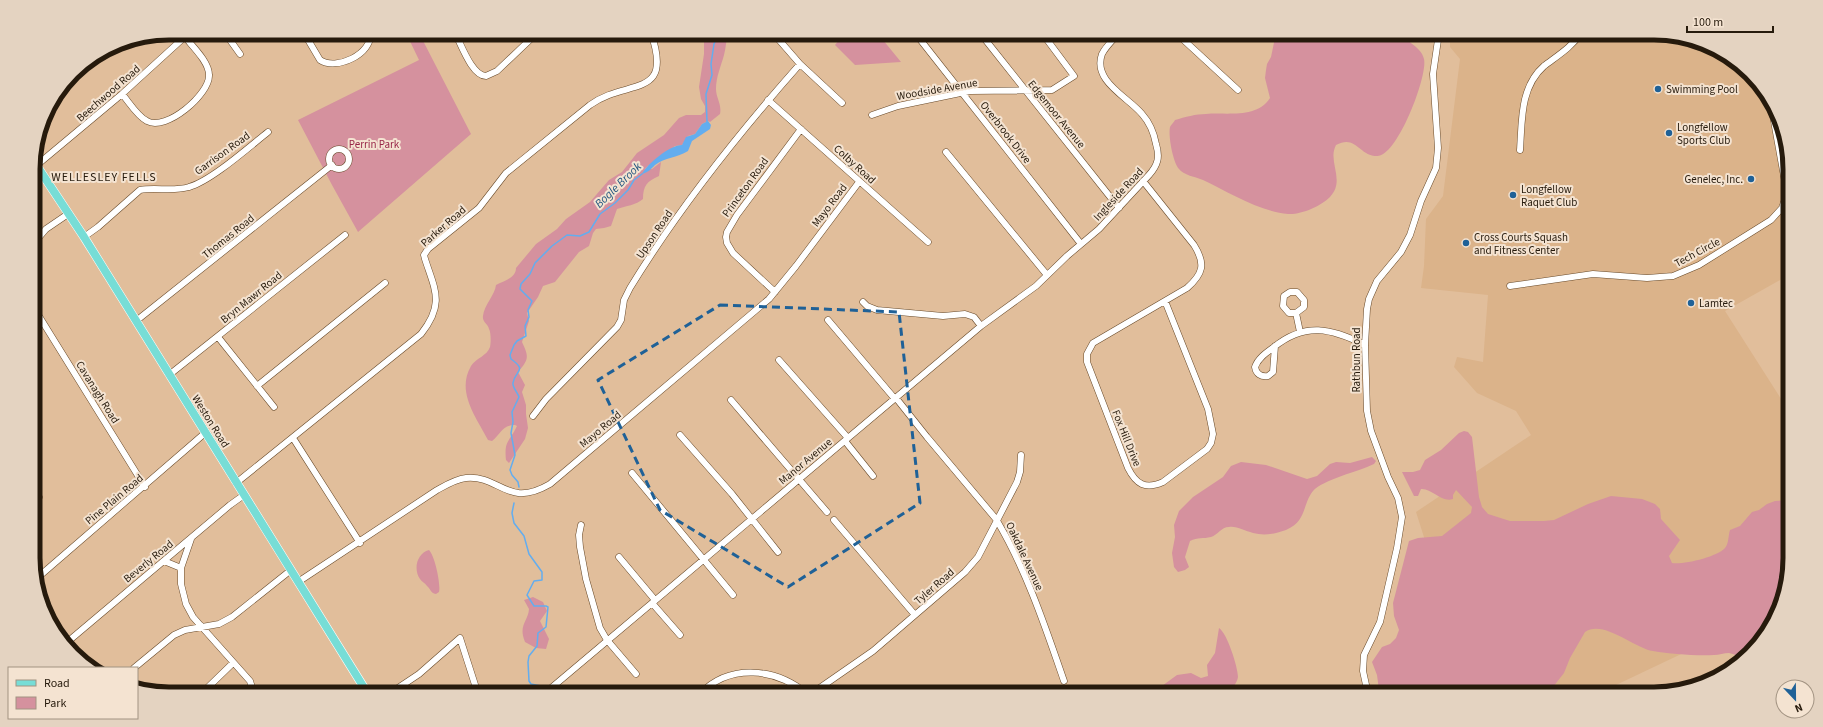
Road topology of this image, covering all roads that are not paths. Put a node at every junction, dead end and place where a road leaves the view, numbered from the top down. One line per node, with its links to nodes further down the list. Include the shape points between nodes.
1 (181, 40): 22 (street, Beechwood Road)
2 (190, 40): 22 (street, via 209,72 207,86 201,95 171,119 157,124 147,121)
3 (230, 40): 17 (street)
4 (308, 40): 5 (street, via 320,60 332,64 363,52)
5 (369, 40)
6 (459, 40): 7 (street, via 474,69 479,75 486,76 497,71)
7 (530, 40)
8 (652, 40): 69 (street, Parker Road, via 658,58 657,69 652,78 644,84 602,97 590,105 506,173 479,208 428,250 424,259 435,285 436,297 434,311 426,328 416,340)
9 (779, 40): 18 (street)
10 (921, 40): 21 (street, Overbrook Drive)
11 (985, 40): 20 (street, Edgemoor Avenue)
12 (1047, 40): 20 (street, Woodside Avenue, via 1074,76 1052,90)
13 (1114, 40): 35 (street, Ingleside Road, via 1104,51 1100,65 1108,82 1137,108 1152,130 1158,159 1156,167)
14 (1184, 40): 19 (street)
15 (1438, 40): 58 (street, Rathbun Road, via 1433,74 1438,148 1436,168 1421,201 1410,235 1401,252 1372,290 1367,309)
16 (1575, 40): 29 (street, via 1542,68 1528,88 1523,108)
17 (240, 54)
18 (800, 64): 23 (street, Upson Road); 24 (street)
19 (1238, 90)
20 (1025, 91): 21 (street, Woodside Avenue); 38 (street, Edgemoor Avenue)
21 (963, 93): 25 (street, Woodside Avenue); 44 (street, Overbrook Drive)
22 (122, 94): 31 (street, Beechwood Road)
23 (768, 100): 27 (street, Colby Road); 66 (street, Upson Road, via 701,183 639,274 624,300 622,316 617,327)
24 (842, 103)
25 (872, 114)
26 (1775, 124): 34 (street, Tech Circle)
27 (801, 129): 36 (street, Colby Road); 48 (street, Princeton Road, via 743,206 727,232 727,243 733,253)
28 (268, 132): 42 (street, Garrison Road, via 214,174 190,187 176,190 140,190)
29 (1520, 150)
30 (946, 152): 45 (street)
31 (40, 158)
32 (332, 165): 54 (street, Thomas Road)
33 (40, 170): 39 (main road, Weston Road)
34 (1783, 171)
35 (1144, 181): 38 (street, Ingleside Road); 49 (street, Fox Hill Drive, via 1194,245 1202,261 1196,279 1187,288)
36 (859, 182): 43 (street, Colby Road); 48 (street, Mayo Road)
37 (1783, 205): 47 (street, Tech Circle, via 1771,220 1699,264 1670,277 1593,274)
38 (1119, 208): 44 (street, Ingleside Road, via 1099,230)
39 (68, 214): 41 (street); 42 (main road, Weston Road)
40 (345, 235): 57 (street, Bryn Mawr Road)
41 (40, 236)
42 (84, 237): 54 (main road, Weston Road)
43 (928, 242)
44 (1081, 244): 45 (street, Manor Avenue)
45 (1047, 275): 55 (street, Manor Avenue, via 1030,292)
46 (385, 283): 62 (street)
47 (1510, 286)
48 (775, 292): 84 (street, Mayo Road, via 550,484 529,493 515,493 479,479 460,479 437,490)
49 (1165, 301): 49 (street, Fox Hill Drive, via 1093,343 1087,354 1096,390 1128,468 1136,482 1147,486 1156,486 1163,482 1200,455 1211,443 1213,434 1208,409)
50 (863, 302): 55 (street, via 878,310 943,316 965,314 974,318)
51 (1296, 314): 56 (street)
52 (40, 318): 76 (street, Cavanagh Road)
53 (828, 320): 63 (street, Oakdale Avenue)
54 (136, 322): 61 (main road, Weston Road)
55 (981, 326): 63 (street, Manor Avenue)
56 (1300, 332): 58 (street, via 1333,331); 59 (street)
57 (218, 337): 61 (street, Bryn Mawr Road); 62 (street)
58 (1365, 344): 113 (street, Rathbun Road, via 1368,420 1398,498 1402,517 1380,622 1364,655 1363,671)
59 (1275, 346): 59 (street, via 1256,364 1256,370 1261,376 1268,376 1273,372)
60 (779, 360): 70 (street)
61 (169, 375): 67 (main road, Weston Road)
62 (257, 386): 65 (street)
63 (895, 398): 70 (street, Manor Avenue); 80 (street, Oakdale Avenue)
64 (731, 400): 74 (street)
65 (274, 407)
66 (532, 416)
67 (205, 433): 75 (main road, Weston Road); 76 (street, Pine Plain Road)
68 (680, 435): 79 (street)
69 (293, 438): 75 (street, Parker Road); 84 (street)
70 (846, 440): 73 (street); 74 (street, Manor Avenue)
71 (1021, 455): 80 (street, Tyler Road, via 1017,482)
72 (632, 474): 87 (street)
73 (873, 476)
74 (799, 479): 78 (street); 79 (street, Manor Avenue)
75 (236, 484): 77 (main road, Weston Road)
76 (145, 487): 91 (street, Pine Plain Road)
77 (244, 495): 83 (street, Beverly Road); 90 (main road, Weston Road)
78 (828, 512)
79 (751, 519): 85 (street); 87 (street, Manor Avenue)
80 (996, 519): 95 (street, Tyler Road, via 978,557); 103 (street, Oakdale Avenue, via 1038,607)
81 (834, 520): 95 (street)
82 (581, 525): 99 (street, via 579,540 586,579 600,628)
83 (192, 538): 88 (street, Beverly Road); 89 (street)
84 (360, 543): 92 (street, Mayo Road)
85 (778, 552)
86 (619, 557): 94 (street)
87 (703, 560): 93 (street); 94 (street, Manor Avenue)
88 (164, 561): 89 (street); 98 (street, Beverly Road)
89 (181, 568): 96 (street, via 181,584 186,604 193,617)
90 (291, 570): 92 (main road, Weston Road); 96 (street, via 232,616 219,624)
91 (41, 574)
92 (298, 582): 106 (main road, Weston Road)
93 (733, 595)
94 (653, 601): 97 (street); 99 (street, Manor Avenue)
95 (916, 615): 112 (street, Tyler Road, via 856,665)
96 (204, 628): 100 (street); 101 (street, via 185,630 174,635)
97 (680, 635)
98 (70, 640)
99 (607, 640): 102 (street); 109 (street, Manor Avenue)
100 (233, 663): 104 (street); 105 (street, via 250,681)
101 (135, 667)
102 (636, 674)
103 (1064, 681)
104 (208, 687)
105 (252, 687)
106 (364, 687)
107 (399, 687): 108 (street, via 419,674 460,638)
108 (476, 687)
109 (552, 687)
110 (708, 687): 111 (street, via 719,680 752,673 782,678)
111 (796, 687)
112 (822, 687)
113 (1366, 687)

